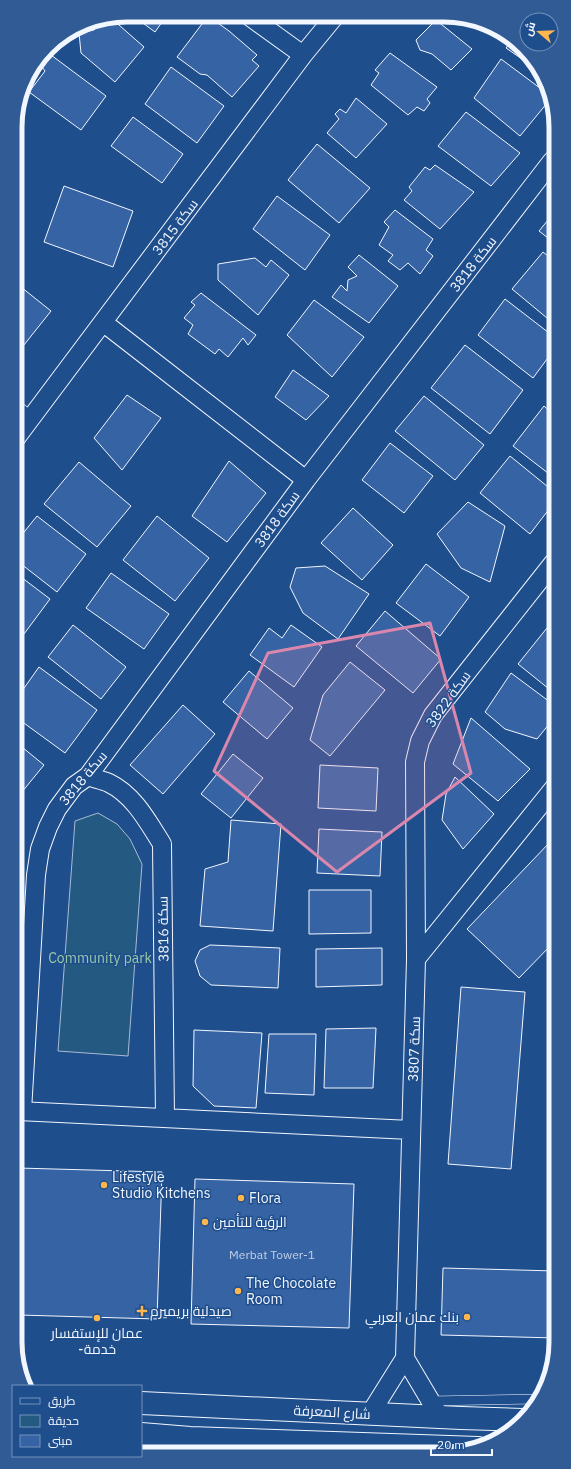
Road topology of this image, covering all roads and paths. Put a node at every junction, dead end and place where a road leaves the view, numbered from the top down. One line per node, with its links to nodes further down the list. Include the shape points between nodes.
1 (257, 22): 3 (street)
2 (330, 22): 3 (street, سكة 3815)
3 (303, 55): 5 (street, سكة 3815)
4 (549, 165): 9 (street, سكة 3818)
5 (104, 323): 7 (street, سكة 3815); 9 (street, سكة 3818)
6 (22, 409): 7 (lane)
7 (32, 417): 8 (street, سكة 3815)
8 (22, 430)
9 (306, 480): 11 (street, سكة 3818)
10 (549, 568): 13 (street, سكة 3822, via 433,715 420,741 416,762)
11 (88, 776): 14 (street, سكة 3818, via 74,786 57,809 40,849); 16 (street, سكة 3816, via 109,783 129,796 162,844)
12 (548, 805): 13 (street)
13 (416, 959): 17 (street, سكة 3807)
14 (22, 1082)
15 (22, 1111): 16 (street)
16 (165, 1118): 17 (street)
17 (411, 1130): 18 (street, سكة 3807)
18 (405, 1358): 21 (street); 22 (street)
19 (531, 1400): 21 (lane)
20 (142, 1404): 22 (main road, شارع المعرفة)
21 (435, 1409): 22 (main road, شارع المعرفة); 23 (main road, شارع المعرفة)
22 (370, 1414)
23 (515, 1419)
24 (143, 1436): 25 (main road)
25 (446, 1447)

